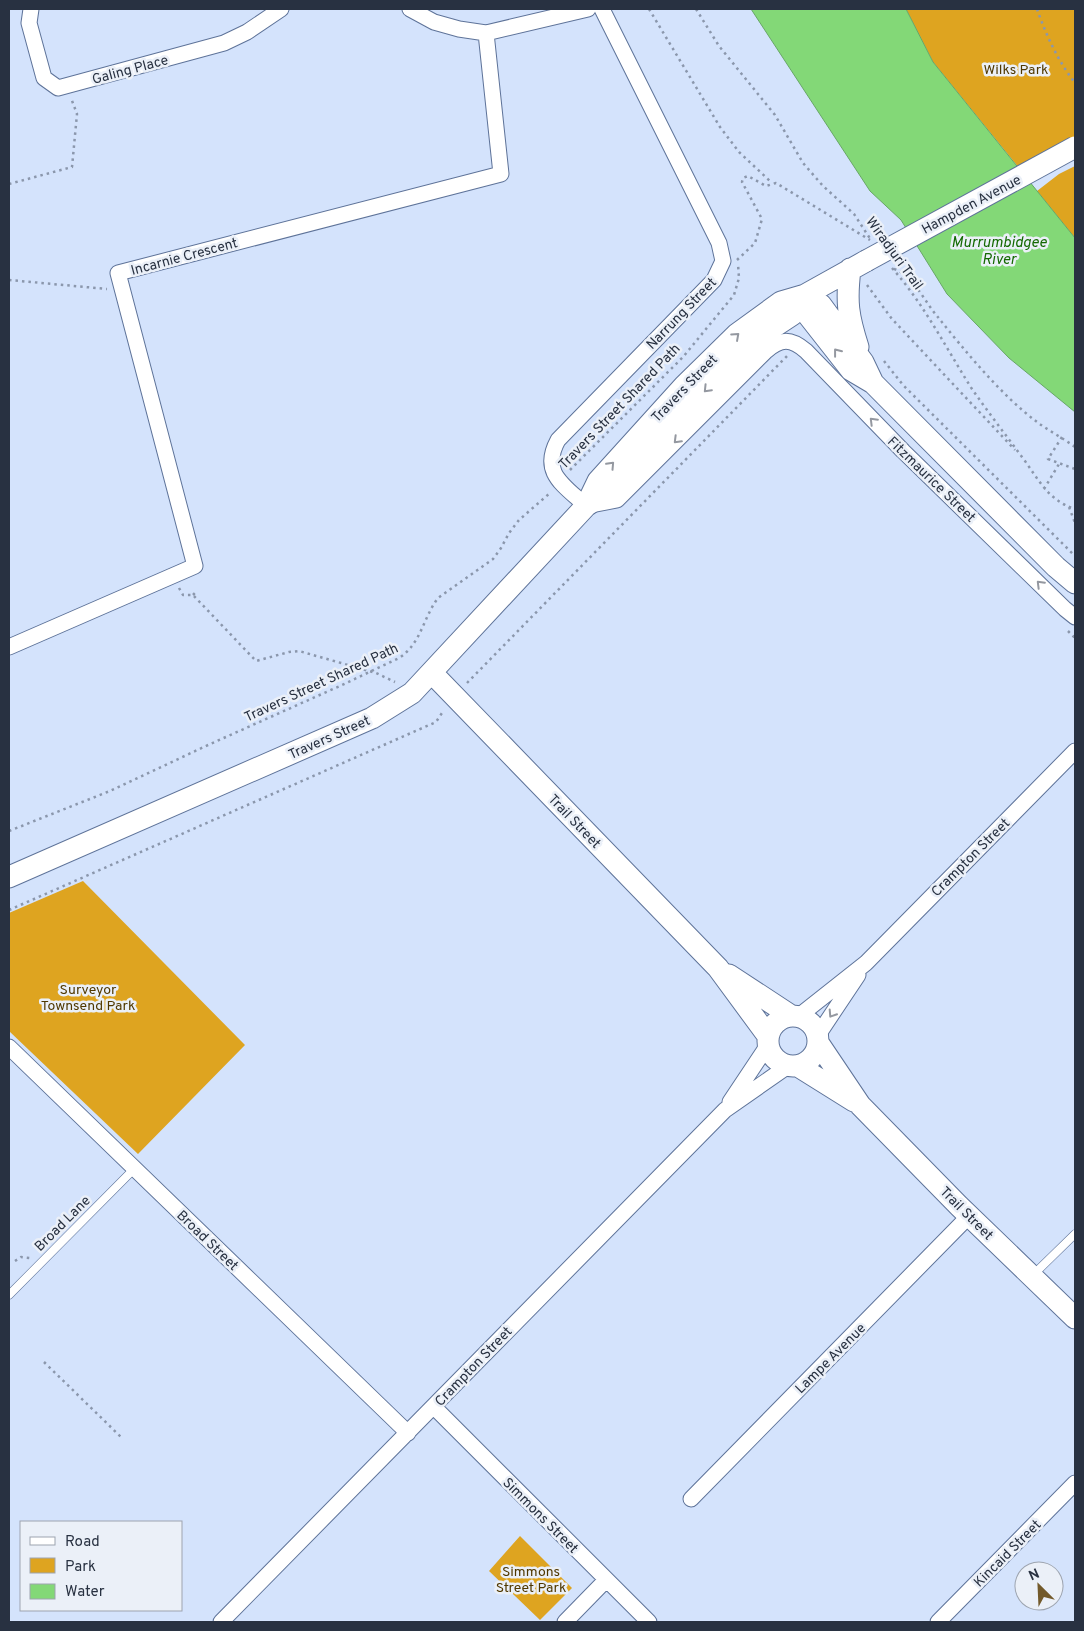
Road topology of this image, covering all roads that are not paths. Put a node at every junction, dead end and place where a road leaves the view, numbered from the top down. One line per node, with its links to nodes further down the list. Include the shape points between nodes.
1 (31, 9): 2 (street, Galing Place, via 29,24 44,78 58,88 224,43 247,32)
2 (280, 9)
3 (410, 9): 6 (street, via 434,22)
4 (588, 9): 6 (street)
5 (602, 9): 12 (street, Narrung Street, via 730,260 553,448 551,468)
6 (486, 33): 17 (street, Incarnie Crescent, via 501,174 118,273 194,566)
7 (1075, 147): 8 (main road, Hampden Avenue, bridge)
8 (865, 253): 9 (main road, Travers Street); 10 (main road, via 847,294 850,321)
9 (804, 296): 10 (main road, Fitzmaurice Street, via 821,306); 11 (main road, Fitzmaurice Street, one-way to 9, via 851,370 807,314); 12 (main road, Travers Street, via 781,302 737,334 684,386 598,480)
10 (873, 361): 11 (main road, Fitzmaurice Street)
11 (873, 383): 13 (main road, Fitzmaurice Street)
12 (586, 506): 16 (street, Fitzmaurice Street, one-way to 12, via 903,451 806,351 790,341 780,342 766,351 617,500); 18 (main road, Travers Street)
13 (1056, 567): 14 (main road, Fitzmaurice Street); 15 (main road, Fitzmaurice Street)
14 (1075, 583)
15 (1075, 592)
16 (1075, 617)
17 (9, 647)
18 (432, 673): 20 (main road, Travers Street, via 412,694 372,718); 22 (main road, Trail Street)
19 (1075, 751): 21 (street, Crampton Street)
20 (9, 877)
21 (866, 963): 23 (street, Crampton Street); 24 (street, Crampton Street, one-way to 24)
22 (718, 968): 23 (main road, Trail Street); 25 (main road, Trail Street)
23 (794, 1016): 24 (main road, via 811,1023); 25 (main road, via 782,1017 776,1022)
24 (818, 1040): 27 (main road, via 812,1058); 28 (main road, Trail Street)
25 (768, 1041): 27 (main road, via 775,1059); 29 (street, Crampton Street)
26 (9, 1047): 30 (street, Broad Street)
27 (793, 1066): 28 (main road, Trail Street); 29 (street, Crampton Street)
28 (860, 1106): 31 (main road, Trail Street)
29 (725, 1110): 36 (street, Crampton Street)
30 (134, 1169): 34 (lane, Broad Lane); 37 (street, Broad Street)
31 (970, 1216): 33 (main road, Trail Street); 39 (street, Lampe Avenue)
32 (1075, 1234): 33 (lane)
33 (1032, 1276): 35 (main road, Trail Street)
34 (9, 1295)
35 (1075, 1318)
36 (434, 1407): 37 (street, Crampton Street); 40 (street, Simmons Street)
37 (408, 1433): 41 (street, Crampton Street)
38 (1075, 1483): 44 (street, Kincaid Street)
39 (691, 1499)
40 (606, 1580): 42 (street); 43 (street, Simmons Street)
41 (221, 1622)
42 (565, 1622)
43 (649, 1622)
44 (938, 1622)

